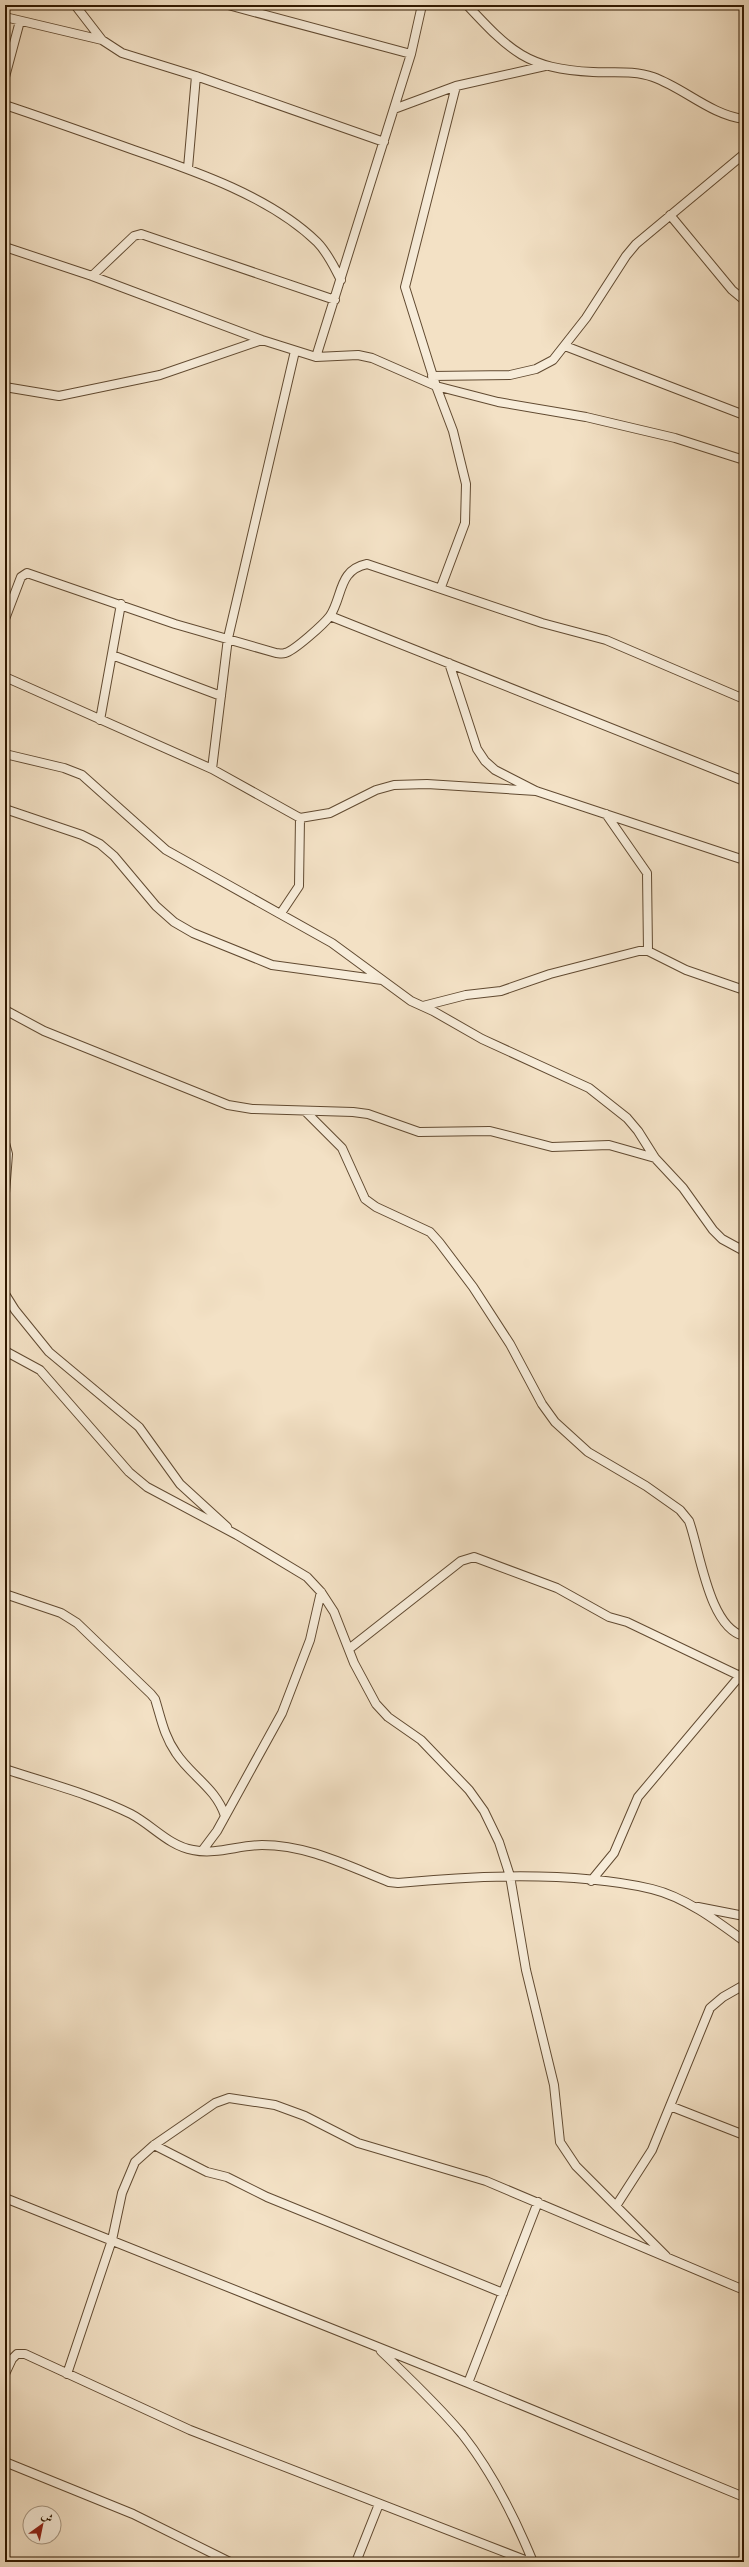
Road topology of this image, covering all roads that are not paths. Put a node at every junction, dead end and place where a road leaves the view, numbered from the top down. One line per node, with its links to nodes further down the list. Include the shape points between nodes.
1 (74, 5): 7 (street)
2 (228, 5): 8 (street)
3 (422, 5): 8 (street)
4 (467, 5): 9 (street, via 501,42 522,57)
5 (5, 17): 6 (street)
6 (20, 21): 7 (street); 11 (street)
7 (102, 40): 10 (street, via 122,53)
8 (411, 54): 14 (street)
9 (545, 66): 12 (street); 16 (street, via 580,71 634,73 653,77)
10 (196, 76): 18 (street); 20 (street)
11 (5, 77)
12 (456, 86): 14 (street); 31 (street, via 405,286)
13 (5, 105): 20 (street)
14 (394, 109): 18 (street)
15 (744, 113): 16 (street)
16 (734, 118): 17 (street)
17 (744, 119)
18 (384, 142): 24 (street)
19 (744, 154): 21 (street)
20 (188, 168): 24 (street, via 254,198 302,230 328,255)
21 (670, 215): 26 (street, via 732,290); 28 (street, via 644,236 626,256)
22 (5, 247): 23 (street)
23 (92, 276): 25 (street, via 134,236 141,234); 27 (street)
24 (341, 280): 25 (street)
25 (335, 300): 30 (street)
26 (744, 300)
27 (262, 340): 29 (street); 33 (street, via 160,375 59,396)
28 (565, 346): 31 (street, via 553,360 536,369 510,375); 34 (street)
29 (295, 351): 30 (street); 40 (street)
30 (316, 357): 32 (street, via 358,355 372,358)
31 (432, 376): 32 (street)
32 (436, 386): 35 (street, via 498,402 586,417 675,438); 36 (street, via 453,431 466,484 465,523)
33 (5, 387)
34 (744, 415)
35 (744, 460)
36 (441, 587): 38 (street, via 367,564 359,566 350,571 343,582); 45 (street, via 542,623 606,640)
37 (121, 604): 39 (street, via 27,573 21,577); 40 (street, via 175,624); 41 (street)
38 (330, 616): 40 (street, via 296,647 285,653 276,653); 42 (street)
39 (5, 620)
40 (228, 638): 44 (street)
41 (112, 655): 44 (street); 46 (street)
42 (449, 663): 49 (street); 50 (street, via 478,750 485,761 495,770)
43 (5, 677): 46 (street)
44 (221, 696): 48 (street)
45 (744, 699)
46 (100, 720): 48 (street)
47 (5, 754): 55 (street, via 64,768 82,775 166,850)
48 (212, 769): 53 (street)
49 (744, 780)
50 (536, 791): 52 (street); 53 (street, via 427,784 394,785 376,790 330,813)
51 (5, 809): 57 (street, via 82,835 100,844 114,856 156,906 174,922 193,933 272,965)
52 (606, 814): 54 (street); 56 (street, via 646,873)
53 (300, 818): 55 (street, via 299,886)
54 (744, 860)
55 (281, 914): 57 (street, via 332,943)
56 (648, 951): 58 (street, via 686,970); 59 (street, via 585,964 500,991 466,995)
57 (384, 981): 59 (street, via 411,1001)
58 (744, 990)
59 (423, 1006): 63 (street, via 482,1039 589,1088 627,1118)
60 (5, 1010): 61 (street, via 44,1031 228,1105 240,1108)
61 (306, 1111): 63 (street, via 368,1114 419,1132 470,1130 502,1133 563,1148 609,1145); 71 (street, via 342,1148 365,1199 376,1207 430,1232 439,1242 473,1287 510,1344 542,1404 555,1422 588,1452 646,1486 680,1510 691,1526 716,1611 725,1625 736,1634)
62 (5, 1144): 64 (street, via 8,1154)
63 (655, 1158): 65 (street, via 683,1188 722,1240)
64 (5, 1193)
65 (744, 1251)
66 (5, 1294): 68 (street, via 49,1352 139,1427 180,1484)
67 (5, 1351): 68 (street, via 40,1370 129,1472 141,1482 168,1500)
68 (237, 1535): 69 (street, via 295,1569)
69 (321, 1592): 72 (street, via 334,1612); 75 (street, via 310,1640 298,1676 282,1713)
70 (5, 1594): 75 (street, via 61,1613 77,1623 151,1694 155,1699 165,1736 176,1754 214,1794)
71 (744, 1636)
72 (349, 1649): 73 (street, via 461,1561 474,1557 557,1588 610,1617 627,1622); 77 (street, via 376,1704 388,1717 421,1740 469,1790 484,1811 499,1842)
73 (742, 1674): 78 (street, via 638,1797 614,1853)
74 (5, 1769): 76 (street, via 105,1803 142,1821 176,1844)
75 (226, 1816): 76 (street)
76 (202, 1851): 77 (street, via 261,1845 306,1850 389,1882 398,1883)
77 (510, 1876): 78 (street); 88 (street, via 526,1970 552,2077 560,2142 576,2166)
78 (591, 1881): 79 (street, via 652,1890)
79 (691, 1906): 80 (street); 81 (street)
80 (744, 1916)
81 (744, 1941)
82 (744, 1985): 83 (street, via 710,2008)
83 (670, 2106): 84 (street); 88 (street, via 652,2150)
84 (744, 2135)
85 (154, 2145): 87 (street, via 215,2103 229,2098 249,2099 305,2116 358,2143 486,2181); 89 (street, via 135,2162 122,2193); 92 (street, via 207,2172 227,2177 267,2196)
86 (5, 2198): 89 (street)
87 (538, 2202): 90 (street); 92 (street)
88 (616, 2206): 90 (street)
89 (112, 2240): 93 (street); 95 (street)
90 (666, 2256): 91 (street)
91 (744, 2290)
92 (503, 2293): 96 (street)
93 (378, 2347): 96 (street); 103 (street, via 463,2436 494,2482)
94 (5, 2374): 95 (street, via 12,2359 18,2354 25,2354)
95 (67, 2374): 99 (street, via 190,2430)
96 (468, 2383): 98 (street)
97 (5, 2462): 100 (street, via 133,2514)
98 (744, 2497)
99 (379, 2504): 101 (street); 102 (street)
100 (230, 2562)
101 (356, 2562)
102 (530, 2562)
103 (533, 2562)

